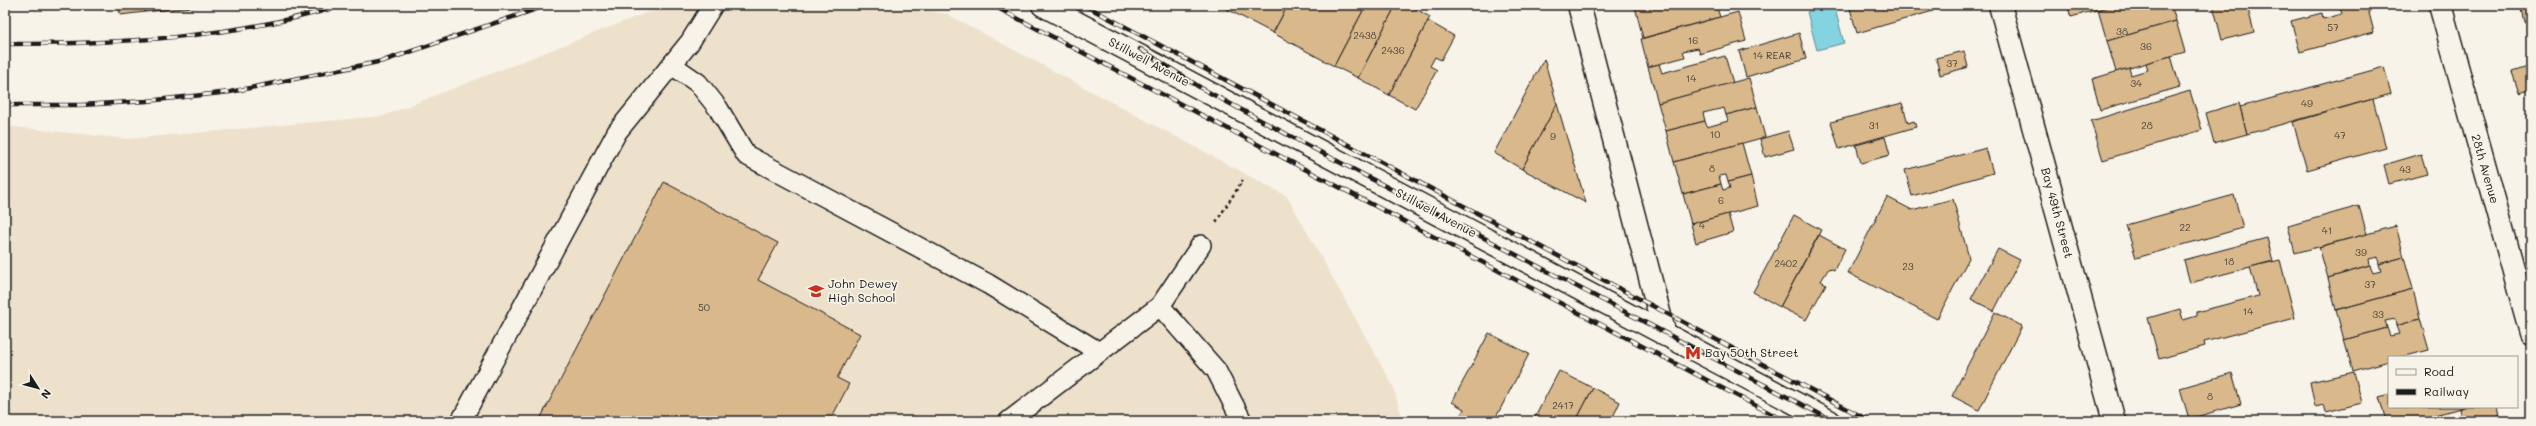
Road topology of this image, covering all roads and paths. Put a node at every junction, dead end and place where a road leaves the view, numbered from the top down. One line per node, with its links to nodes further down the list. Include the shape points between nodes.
1 (714, 5): 6 (lane)
2 (1043, 5): 11 (street, Stillwell Avenue)
3 (1579, 5): 11 (street)
4 (2000, 5): 17 (street, Bay 49th Street)
5 (2440, 5): 10 (street, 28th Avenue)
6 (672, 65): 12 (lane, via 698,83 718,108 746,155 988,284); 13 (lane, via 617,132)
7 (1243, 180): 8 (path)
8 (1201, 245): 9 (lane)
9 (1160, 306): 12 (lane); 15 (lane, via 1216,370)
10 (2531, 333)
11 (1665, 335): 16 (street, Stillwell Avenue)
12 (1099, 352): 14 (lane)
13 (461, 421)
14 (1008, 421)
15 (1242, 421)
16 (1829, 421)
17 (2114, 421)

